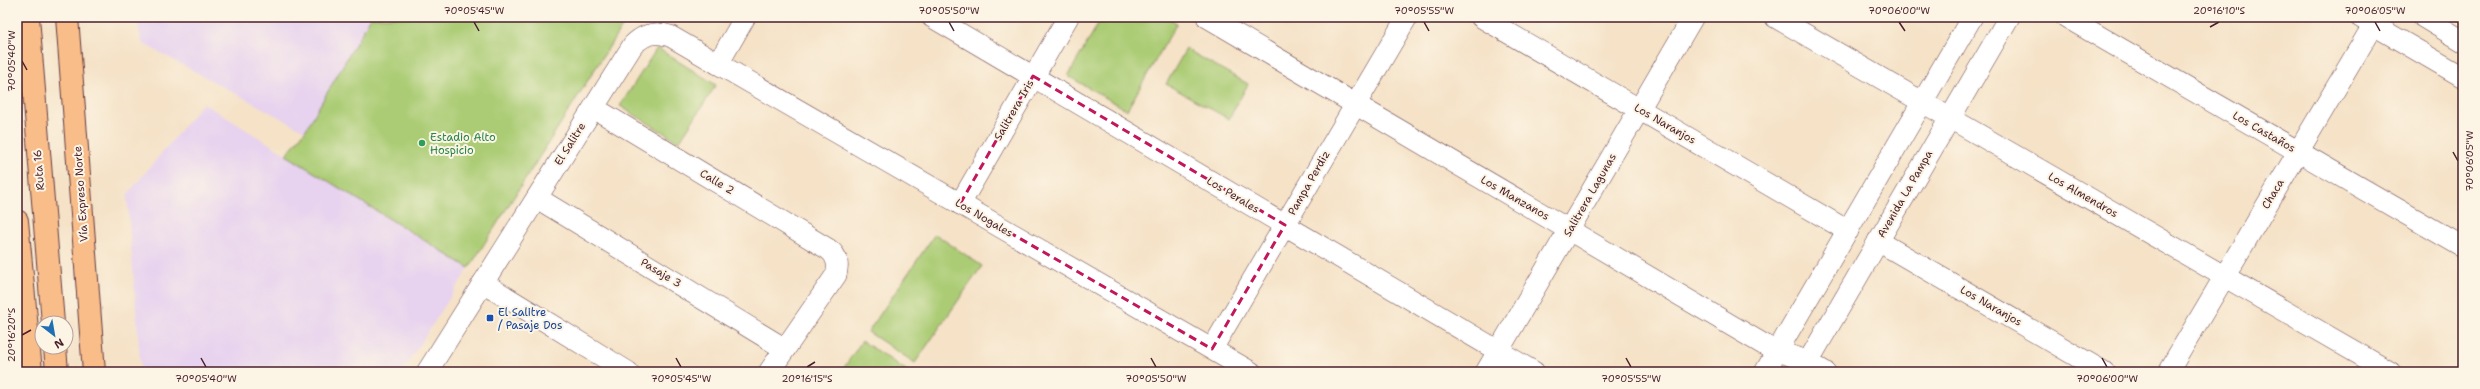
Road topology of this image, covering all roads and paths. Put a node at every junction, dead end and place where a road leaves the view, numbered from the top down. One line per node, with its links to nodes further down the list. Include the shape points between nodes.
1 (28, 17): 36 (main road, Ruta 16)
2 (67, 17): 46 (main road, Vía Expreso Norte)
3 (745, 17): 17 (street)
4 (932, 17): 18 (street, Los Perales)
5 (1068, 17): 18 (street, Salitrera Iris)
6 (1207, 17): 21 (street, Los Manzanos)
7 (1407, 17): 21 (street, Pampa Perdiz)
8 (1481, 17): 23 (street, Los Naranjos)
9 (1693, 17): 23 (street, Salitrera Lagunas)
10 (1776, 17): 20 (street, Los Almendros)
11 (1972, 17): 20 (street)
12 (2009, 17): 24 (street, Avenida La Pampa)
13 (2066, 17): 25 (street, Los Castaños)
14 (2423, 17): 16 (street)
15 (2370, 20): 19 (street); 25 (street, Chaca)
16 (2463, 41)
17 (718, 64): 22 (street, El Salitre, via 670,36 657,33 644,36 633,45); 27 (street, Los Nogales)
18 (1033, 76): 27 (street, Salitrera Iris); 29 (street, Los Perales)
19 (2463, 77)
20 (1923, 102): 24 (street, Los Almendros); 31 (street)
21 (1356, 104): 29 (street, Pampa Perdiz); 30 (street, Los Manzanos)
22 (594, 108): 26 (street, El Salitre); 37 (street, Calle 2, via 828,249 837,260 836,275)
23 (1639, 109): 30 (street, Salitrera Lagunas); 31 (street, Los Naranjos)
24 (1950, 118): 32 (street, Avenida La Pampa); 34 (street, Los Almendros)
25 (2298, 152): 33 (street, Los Castaños); 34 (street, Chaca)
26 (537, 198): 35 (street, El Salitre); 37 (street, Pasaje 3)
27 (960, 204): 38 (street, Los Nogales)
28 (17, 221): 44 (main road)
29 (1285, 225): 38 (street, Pampa Perdiz); 39 (street, Los Perales)
30 (1569, 230): 39 (street, Salitrera Lagunas); 40 (street, Los Manzanos)
31 (1848, 231): 40 (street)
32 (1878, 241): 42 (street, Avenida La Pampa); 53 (street, Los Naranjos)
33 (2463, 247)
34 (2224, 276): 54 (street, Chaca); 55 (street, Los Almendros)
35 (483, 283): 43 (street, El Salitre); 47 (street)
36 (52, 315)
37 (785, 349): 48 (street)
38 (1212, 349): 49 (street, Los Nogales)
39 (1498, 351): 50 (street, Salitrera Lagunas); 51 (street, Los Perales)
40 (1777, 352): 42 (street, Los Manzanos); 52 (street)
41 (56, 355): 45 (main road)
42 (1812, 369)
43 (430, 371)
44 (31, 372)
45 (57, 372)
46 (94, 372)
47 (628, 372)
48 (769, 372)
49 (1251, 372)
50 (1486, 372)
51 (1534, 372)
52 (1765, 372)
53 (2104, 372)
54 (2168, 372)
55 (2390, 372)

